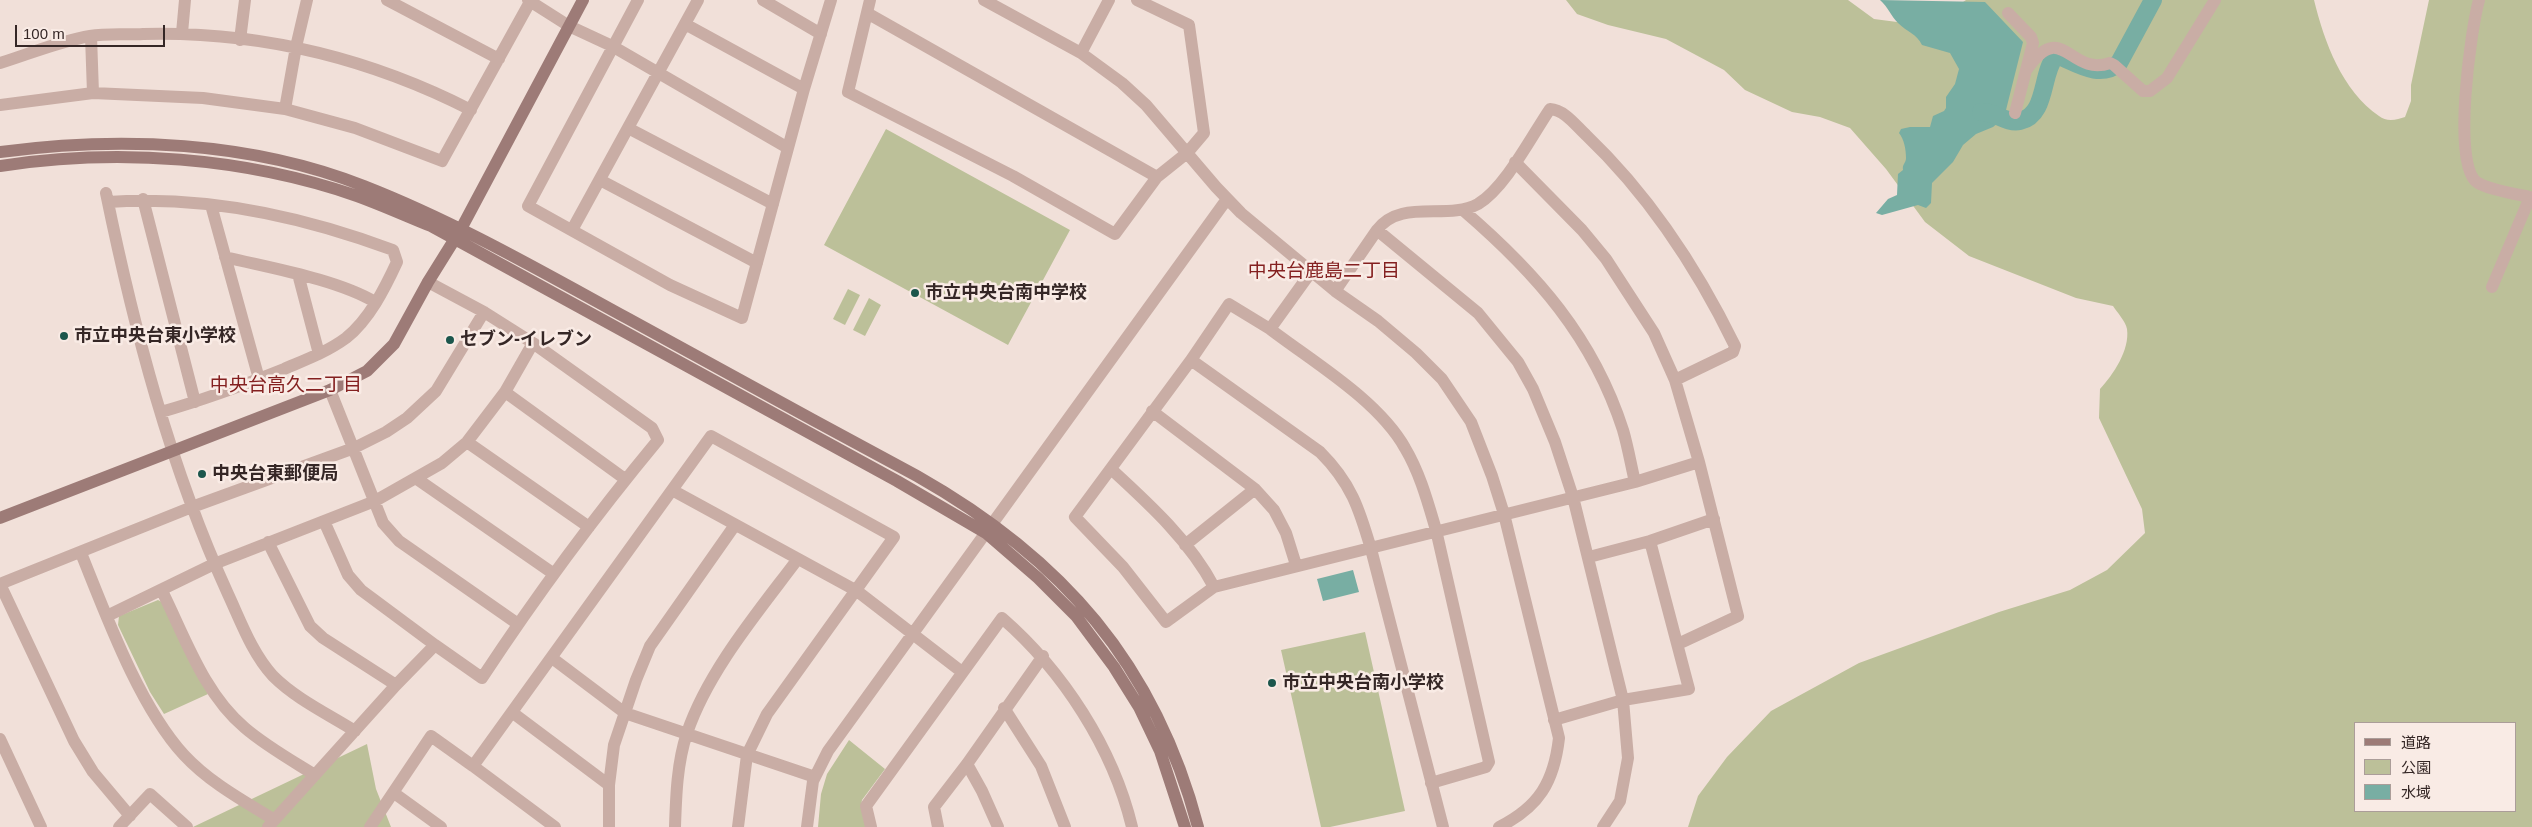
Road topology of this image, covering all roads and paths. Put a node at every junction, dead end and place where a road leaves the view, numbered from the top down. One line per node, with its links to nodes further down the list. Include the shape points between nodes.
1 (185, 0): 21 (street)
2 (245, 0): 24 (street)
3 (308, 0): 26 (street)
4 (387, 0): 28 (street)
5 (530, 0): 20 (street); 28 (street)
6 (583, 0): 20 (street)
7 (638, 0): 25 (street)
8 (698, 0): 19 (street)
9 (763, 0): 22 (street)
10 (831, 0): 22 (street)
11 (870, 0): 18 (street)
12 (984, 0): 27 (street)
13 (1109, 0): 27 (street)
14 (1137, 0): 41 (street, via 1189,25 1204,133)
15 (2215, 0): 30 (street, via 2173,69 2150,91 2143,91 2110,63 2100,67 2090,65 2058,47 2051,47 2036,56)
16 (2478, 0): 59 (street, via 2465,92 2464,143 2469,173 2478,184 2530,198)
17 (2008, 13): 30 (street, via 2031,37 2033,44)
18 (867, 14): 44 (street); 44 (street, via 848,92 1013,176 1115,234)
19 (685, 24): 31 (street); 32 (street)
20 (569, 26): 25 (street); 53 (street)
21 (182, 33): 23 (street); 24 (street)
22 (821, 34): 32 (street)
23 (91, 36): 29 (street); 33 (street)
24 (240, 40): 26 (street)
25 (612, 46): 31 (street); 51 (street, via 528,206)
26 (296, 47): 35 (street); 36 (street, via 382,70)
27 (1081, 53): 41 (street, via 1146,105)
28 (499, 59): 36 (street)
29 (0, 63)
30 (2027, 69): 37 (street)
31 (657, 74): 38 (street); 39 (street)
32 (804, 89): 39 (street)
33 (93, 94): 34 (street); 35 (street, via 203,98)
34 (0, 105)
35 (286, 108): 36 (street, via 355,128 442,161)
36 (471, 110)
37 (2015, 113)
38 (628, 128): 45 (street); 48 (street)
39 (788, 148): 48 (street)
40 (0, 152): 53 (street, via 72,144 119,143 242,154 318,171 363,186)
41 (1187, 153): 44 (street); 47 (street)
42 (1515, 162): 50 (street, via 1493,194); 68 (street, via 1606,259 1654,333); 68 (street, via 1550,109 1556,110 1606,154 1645,198 1713,300 1735,346 1733,352)
43 (0, 166): 53 (street, via 73,158 124,157 198,162 270,173 356,196)
44 (1157, 177)
45 (600, 180): 51 (street); 55 (street)
46 (143, 199): 49 (street); 71 (street); 73 (street, via 107,197)
47 (1227, 199): 56 (street); 93 (street)
48 (773, 204): 55 (street)
49 (211, 205): 54 (street); 61 (street, via 258,211 344,232 393,250 397,262)
50 (1464, 211): 52 (street, via 1426,210 1393,217 1384,221); 81 (street, via 1501,243 1573,326 1604,383 1623,430)
51 (572, 230): 55 (street, via 670,285 742,318)
52 (1377, 230): 60 (street); 84 (street, via 1478,313 1518,362 1537,398)
53 (458, 235): 58 (street); 93 (street, via 484,239 916,476 957,499)
54 (225, 257): 57 (street); 67 (street)
55 (757, 263)
56 (1311, 272): 60 (street); 63 (street)
57 (298, 274): 61 (street); 65 (street)
58 (428, 282): 62 (street); 69 (street, via 394,344 368,371)
59 (2492, 287)
60 (1335, 291): 87 (street, via 1378,321 1442,379 1472,422)
61 (375, 302): 65 (street, via 346,338)
62 (484, 312): 64 (street); 75 (street, via 453,364 423,405 393,428)
63 (1270, 330): 66 (street, via 1229,304); 94 (street, via 1359,396 1393,429 1414,466)
64 (532, 343): 70 (street); 80 (street, via 652,428 658,440)
65 (319, 354): 67 (street)
66 (1191, 360): 72 (street); 98 (street, via 1320,452 1337,469 1359,508)
67 (259, 379): 71 (street)
68 (1675, 380): 77 (street)
69 (330, 390): 75 (street); 76 (street)
70 (504, 392): 74 (street); 80 (street)
71 (195, 402): 73 (street)
72 (1152, 411): 78 (street); 82 (street)
73 (161, 412): 76 (street)
74 (467, 442): 79 (street); 92 (street)
75 (354, 448): 85 (street); 86 (street)
76 (171, 451): 86 (street); 88 (street)
77 (1700, 462): 81 (street); 89 (street)
78 (1110, 469): 97 (street, via 1144,499); 105 (street, via 1075,516 1123,567 1166,622)
79 (417, 478): 85 (street); 104 (street)
80 (625, 479): 92 (street)
81 (1636, 482): 84 (street)
82 (1255, 489): 97 (street); 103 (street, via 1274,510)
83 (672, 490): 91 (street); 107 (street, via 711,436 894,537); 114 (street)
84 (1573, 497): 87 (street); 100 (street)
85 (375, 501): 90 (street); 109 (street, via 383,523 399,541)
86 (192, 508): 99 (street); 102 (street)
87 (1504, 514): 94 (street); 121 (street)
88 (0, 518)
89 (1714, 519): 95 (street); 111 (street, via 1738,616)
90 (324, 521): 96 (street); 112 (street, via 348,575 360,590)
91 (735, 525): 101 (street); 120 (street, via 650,646)
92 (589, 527): 104 (street)
93 (989, 528): 110 (street); 150 (street, via 1076,616 1114,667 1139,707 1160,751); 151 (street, via 1044,564 1074,595 1125,660 1150,700 1172,746)
94 (1436, 530): 98 (street); 130 (street, via 1489,762 1486,767)
95 (1650, 541): 100 (street); 111 (street)
96 (268, 542): 102 (street); 116 (street, via 310,626 323,638)
97 (1185, 545): 105 (street, via 1204,567)
98 (1371, 549): 103 (street); 130 (street)
99 (81, 553): 108 (street); 133 (street, via 0,584 74,741 93,772)
100 (1589, 557): 117 (street)
101 (797, 560): 107 (street); 123 (street, via 710,684)
102 (214, 564): 106 (street); 122 (street, via 256,655 274,677)
103 (1296, 565): 105 (street)
104 (554, 574): 109 (street)
105 (1214, 587)
106 (162, 590): 108 (street); 128 (street, via 220,702 243,727)
107 (856, 591): 110 (street); 125 (street, via 767,714)
108 (107, 616): 134 (street, via 144,694 184,755 219,786)
109 (518, 624): 112 (street, via 482,678)
110 (913, 634): 115 (street); 129 (street, via 828,751)
111 (1678, 644): 117 (street, via 1689,689)
112 (435, 645): 116 (street)
113 (1043, 656): 115 (street, via 1002,618); 118 (street); 149 (street, via 1087,721 1112,769)
114 (552, 658): 119 (street); 120 (street)
115 (962, 672): 145 (street, via 866,806)
116 (396, 685): 122 (street)
117 (1623, 700): 121 (street); 154 (street, via 1628,758 1620,801)
118 (1004, 708): 126 (street); 148 (street, via 1041,766)
119 (513, 713): 127 (street); 131 (street)
120 (625, 713): 123 (street); 131 (street, via 614,746)
121 (1554, 720): 153 (street, via 1558,738 1556,763 1547,785 1532,805)
122 (355, 731): 128 (street)
123 (687, 733): 125 (street); 142 (street, via 677,780)
124 (0, 739): 135 (street)
125 (747, 755): 129 (street); 143 (street)
126 (967, 764): 146 (street, via 934,807); 147 (street)
127 (473, 766): 132 (street, via 431,736); 140 (street)
128 (315, 775): 134 (street)
129 (815, 778): 144 (street)
130 (1431, 783): 152 (street)
131 (609, 785): 141 (street)
132 (394, 793): 138 (street); 139 (street)
133 (130, 816): 136 (street); 137 (street, via 150,794)
134 (270, 823)
135 (41, 827)
136 (119, 827)
137 (187, 827)
138 (370, 827)
139 (441, 827)
140 (555, 827)
141 (609, 827)
142 (675, 827)
143 (738, 827)
144 (807, 827)
145 (871, 827)
146 (938, 827)
147 (998, 827)
148 (1066, 827)
149 (1132, 827)
150 (1185, 827)
151 (1198, 827)
152 (1443, 827)
153 (1500, 827)
154 (1603, 827)

